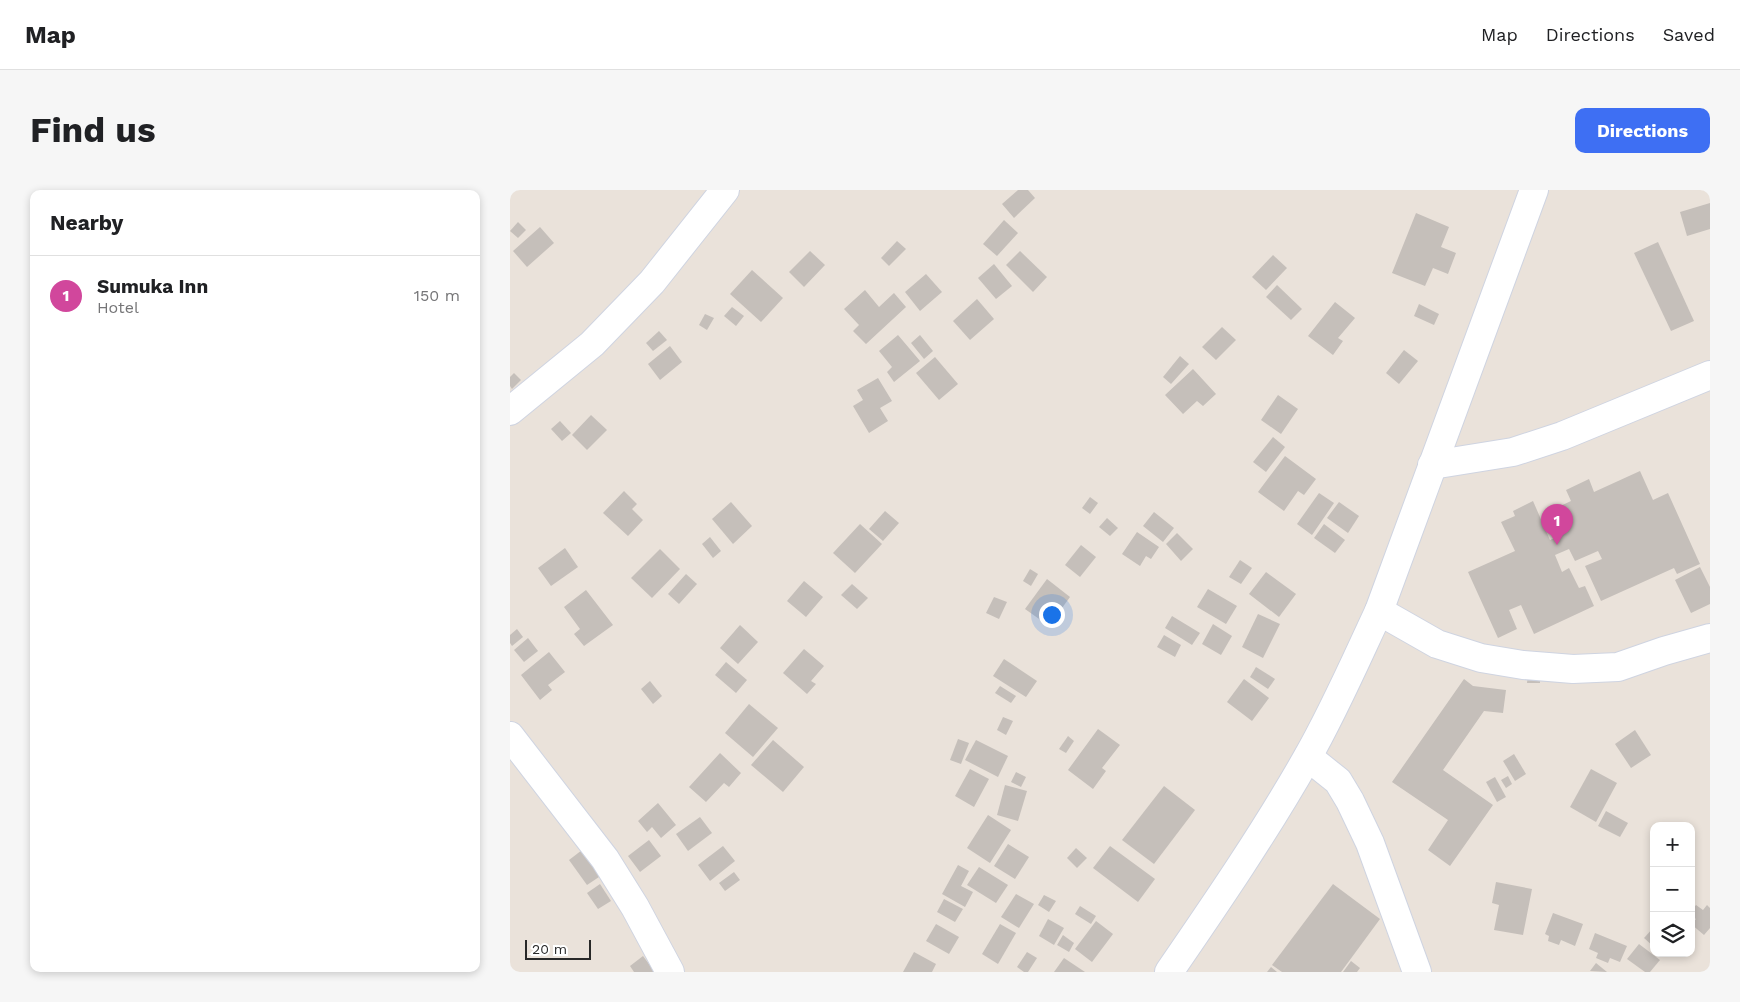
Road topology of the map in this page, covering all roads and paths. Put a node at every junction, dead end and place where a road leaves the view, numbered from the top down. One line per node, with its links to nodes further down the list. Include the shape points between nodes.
1 (725, 190): 4 (street, via 652,282 592,344)
2 (1534, 190): 5 (street)
3 (1710, 375): 5 (street, via 1562,436 1513,452)
4 (510, 410)
5 (1432, 465): 6 (street)
6 (1379, 611): 7 (street, via 1437,644 1481,658 1523,665 1573,669 1618,667); 9 (street)
7 (1710, 638)
8 (510, 736): 10 (street, via 605,859)
9 (1308, 757): 11 (street, via 1239,871); 12 (street, via 1338,781 1350,801 1370,843)
10 (670, 972)
11 (1169, 972)
12 (1417, 972)

